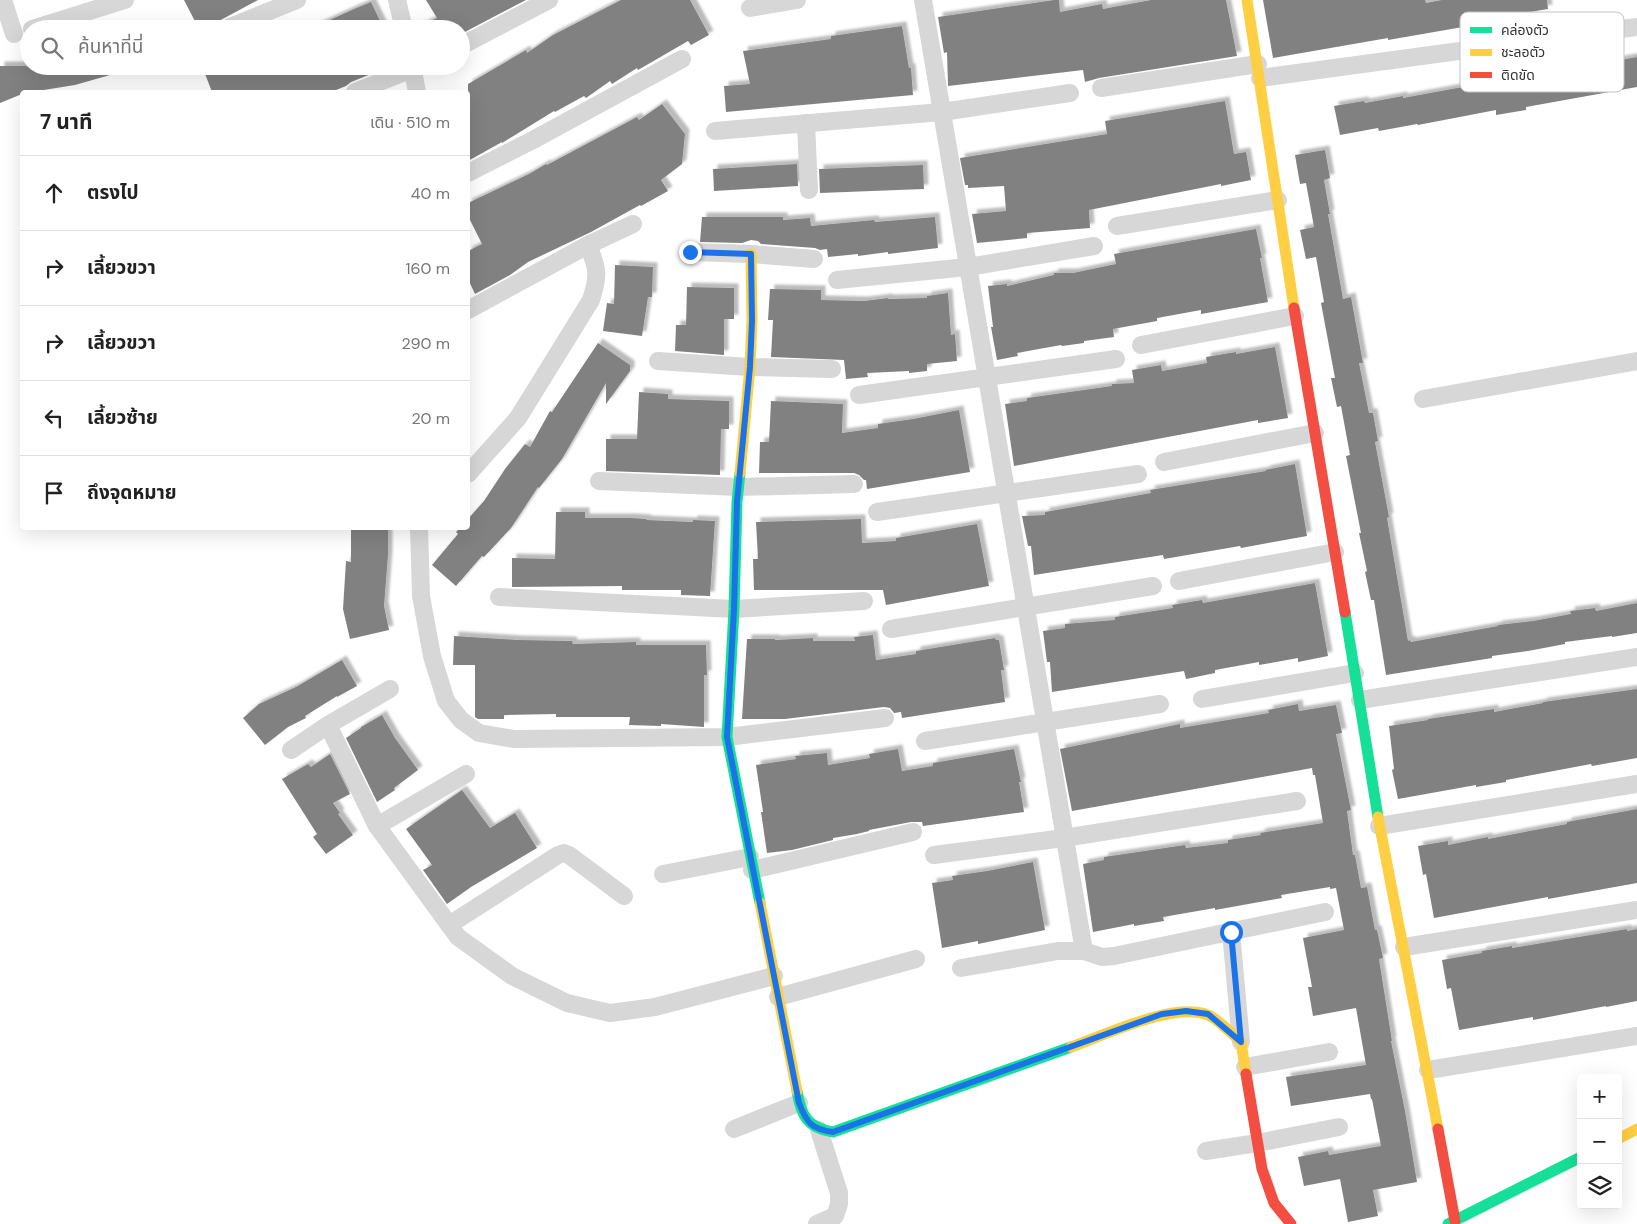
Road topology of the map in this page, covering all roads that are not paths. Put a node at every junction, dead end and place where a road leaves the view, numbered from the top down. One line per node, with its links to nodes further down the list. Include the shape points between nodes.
1 (3, 0): 15 (street)
2 (125, 0): 10 (street)
3 (297, 0): 11 (street)
4 (397, 0): 12 (street)
5 (549, 0): 16 (street)
6 (797, 0): 9 (street)
7 (923, 0): 26 (street)
8 (1247, 0): 19 (street)
9 (750, 8)
10 (61, 20)
11 (247, 20)
12 (402, 20)
13 (1637, 27): 14 (street)
14 (1624, 29)
15 (19, 33)
16 (470, 41)
17 (1460, 48): 19 (street)
18 (682, 59): 29 (street)
19 (1259, 71): 22 (street); 31 (street)
20 (398, 75): 23 (street)
21 (416, 75): 24 (street)
22 (1101, 88)
23 (360, 90)
24 (417, 90)
25 (1070, 93): 26 (street)
26 (942, 112): 27 (street); 39 (street)
27 (806, 123): 28 (street); 30 (street)
28 (716, 131)
29 (470, 172)
30 (809, 190)
31 (1278, 200): 33 (street); 42 (street)
32 (633, 224): 34 (street)
33 (1117, 226)
34 (588, 245): 41 (street); 54 (street, via 597,266 597,283 591,300 518,418)
35 (1094, 246): 39 (street)
36 (690, 252): 37 (street)
37 (751, 254): 38 (street); 47 (street)
38 (814, 260)
39 (968, 267): 40 (street); 49 (street)
40 (838, 280)
41 (470, 309)
42 (1295, 316): 43 (street); 52 (street)
43 (1141, 346)
44 (1116, 359): 49 (street)
45 (658, 361): 47 (street)
46 (1637, 361): 51 (street)
47 (750, 367): 48 (street); 58 (street)
48 (832, 369)
49 (987, 377): 50 (street); 59 (street)
50 (859, 395)
51 (1423, 399)
52 (1315, 433): 53 (street); 62 (street)
53 (1164, 462)
54 (470, 472)
55 (1138, 474): 59 (street)
56 (599, 481): 58 (street)
57 (854, 484): 58 (street)
58 (738, 487): 68 (street)
59 (1006, 493): 60 (street); 67 (street)
60 (877, 512)
61 (419, 530): 79 (street, via 421,596 432,656 446,701 461,720 479,733 514,739)
62 (1335, 552): 63 (street); 71 (street)
63 (1179, 581)
64 (1152, 586): 67 (street)
65 (499, 597): 68 (street)
66 (864, 601): 68 (street)
67 (1025, 607): 69 (street); 77 (street)
68 (734, 609): 79 (street)
69 (891, 629)
70 (1637, 657): 74 (street)
71 (1355, 673): 73 (street); 74 (street)
72 (390, 689): 78 (street)
73 (1202, 699)
74 (1360, 700): 86 (street)
75 (1160, 704): 77 (street)
76 (885, 718): 79 (street)
77 (1045, 722): 80 (street); 88 (street)
78 (328, 726): 81 (street); 85 (street)
79 (727, 737): 90 (street)
80 (925, 741)
81 (291, 750)
82 (466, 774): 85 (street)
83 (1637, 784): 86 (street)
84 (1297, 801): 88 (street)
85 (377, 826): 95 (street)
86 (1379, 826): 97 (street)
87 (914, 832): 90 (street)
88 (1064, 838): 89 (street); 98 (street)
89 (934, 856)
90 (751, 863): 91 (street); 101 (street)
91 (663, 874)
92 (624, 896): 95 (street, via 564,854)
93 (1637, 910): 97 (street)
94 (1325, 912): 96 (street)
95 (449, 925): 101 (street, via 458,937 512,976 567,1003 610,1013 655,1007)
96 (1231, 932): 98 (street, via 1114,956 1102,957); 104 (street)
97 (1404, 947): 107 (street)
98 (1084, 951): 100 (street, via 1058,951)
99 (916, 959): 102 (street)
100 (961, 968)
101 (774, 976): 102 (street)
102 (778, 997): 108 (street)
103 (1637, 1036): 107 (street)
104 (1241, 1042): 106 (street); 112 (street, via 1208,1014 1186,1011 1162,1014 833,1132)
105 (1329, 1052): 106 (street)
106 (1245, 1067): 114 (street)
107 (1428, 1070): 117 (street)
108 (799, 1103): 110 (street); 112 (street, via 805,1119)
109 (1339, 1127): 114 (street)
110 (734, 1129)
111 (1637, 1129): 113 (street)
112 (819, 1130): 118 (street, via 839,1193 839,1204 834,1216)
113 (1622, 1137)
114 (1257, 1143): 115 (street); 119 (street, via 1274,1203)
115 (1206, 1151)
116 (1577, 1160): 117 (street)
117 (1451, 1222)
118 (817, 1224)
119 (1291, 1224)

